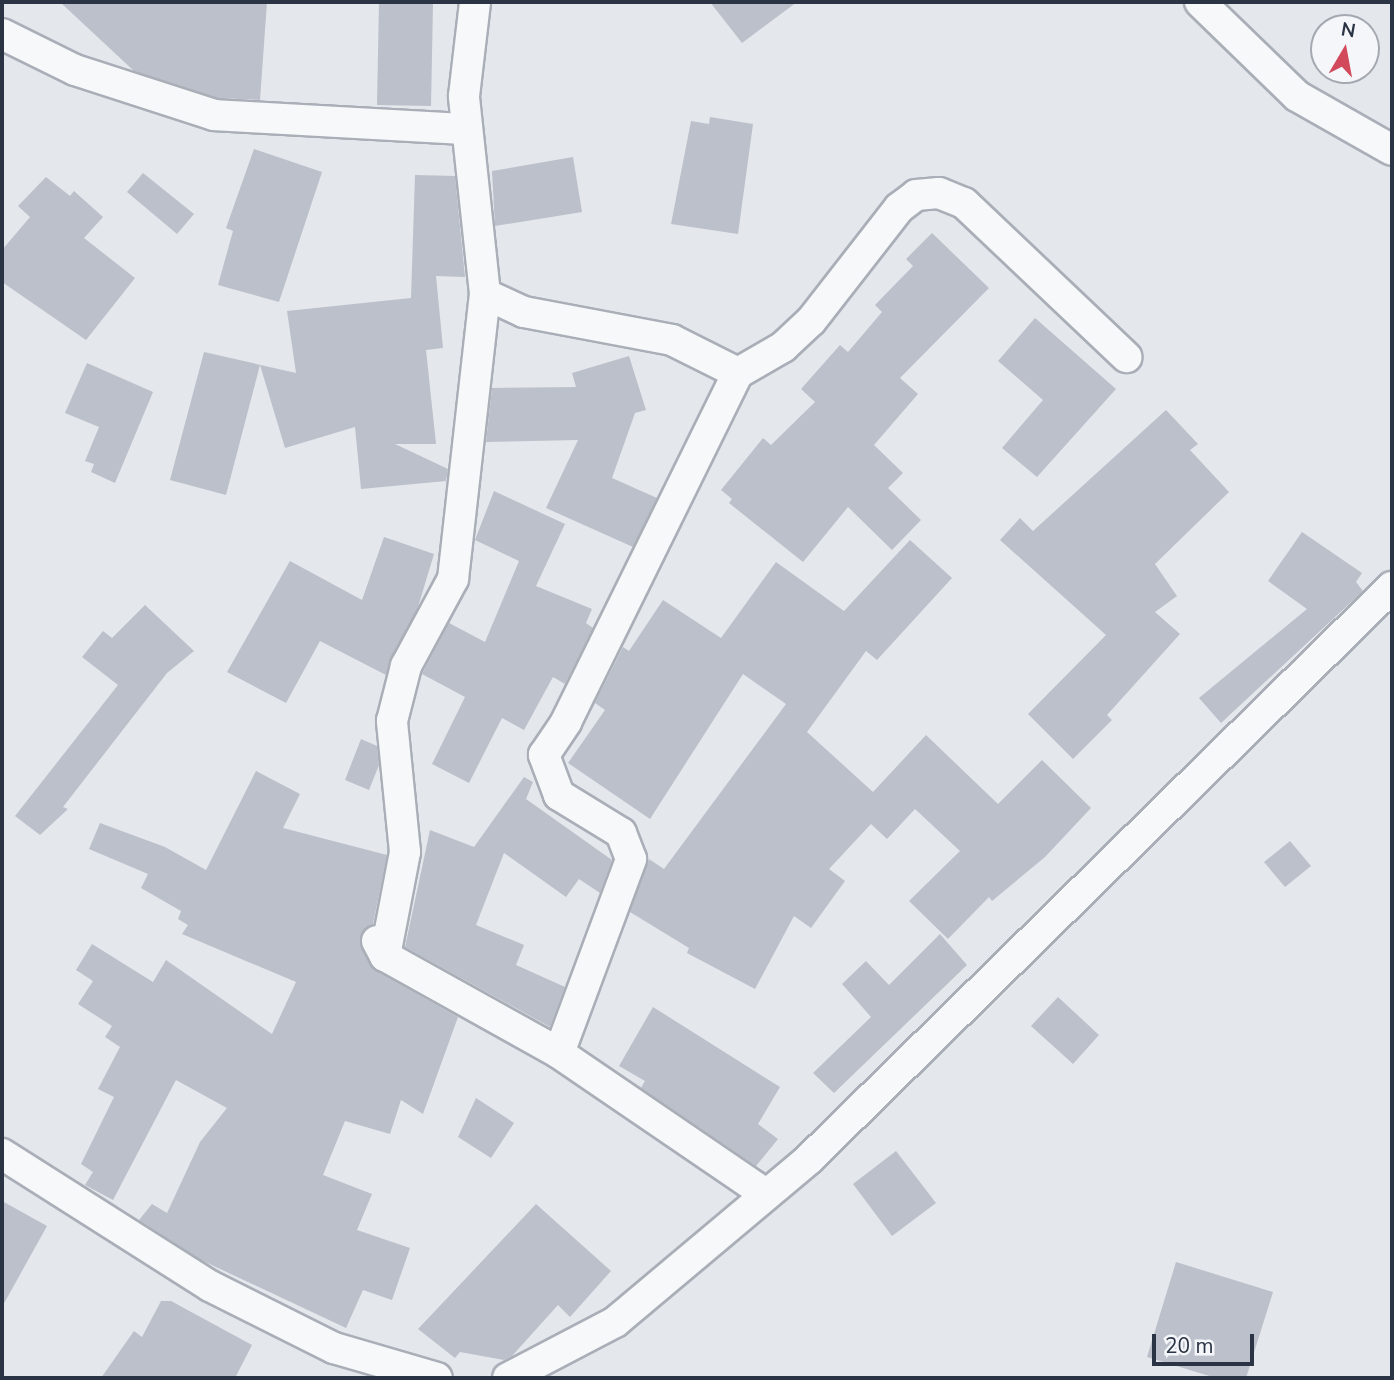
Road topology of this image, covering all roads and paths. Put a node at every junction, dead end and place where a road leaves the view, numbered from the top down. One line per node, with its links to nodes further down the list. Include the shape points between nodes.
1 (475, 2): 4 (street, via 464,96)
2 (1200, 2): 5 (street, via 1297,96)
3 (2, 34): 4 (street, via 75,70 214,115)
4 (467, 129): 6 (street)
5 (1392, 150)
6 (485, 294): 8 (street, via 524,312 672,340); 11 (street, via 453,579 405,666 392,721 405,852)
7 (1126, 357): 8 (street, via 964,203 939,193 916,195 899,208 811,321 783,346)
8 (738, 373): 12 (street, via 566,722 544,755 559,795 621,833 631,859)
9 (1392, 587): 14 (street, via 1336,637 1050,927)
10 (374, 927): 11 (street, via 377,948)
11 (385, 956): 12 (street)
12 (558, 1053): 14 (street)
13 (2, 1154): 15 (street, via 210,1286 334,1348)
14 (766, 1194): 16 (street, via 615,1322)
15 (437, 1378)
16 (508, 1378)

